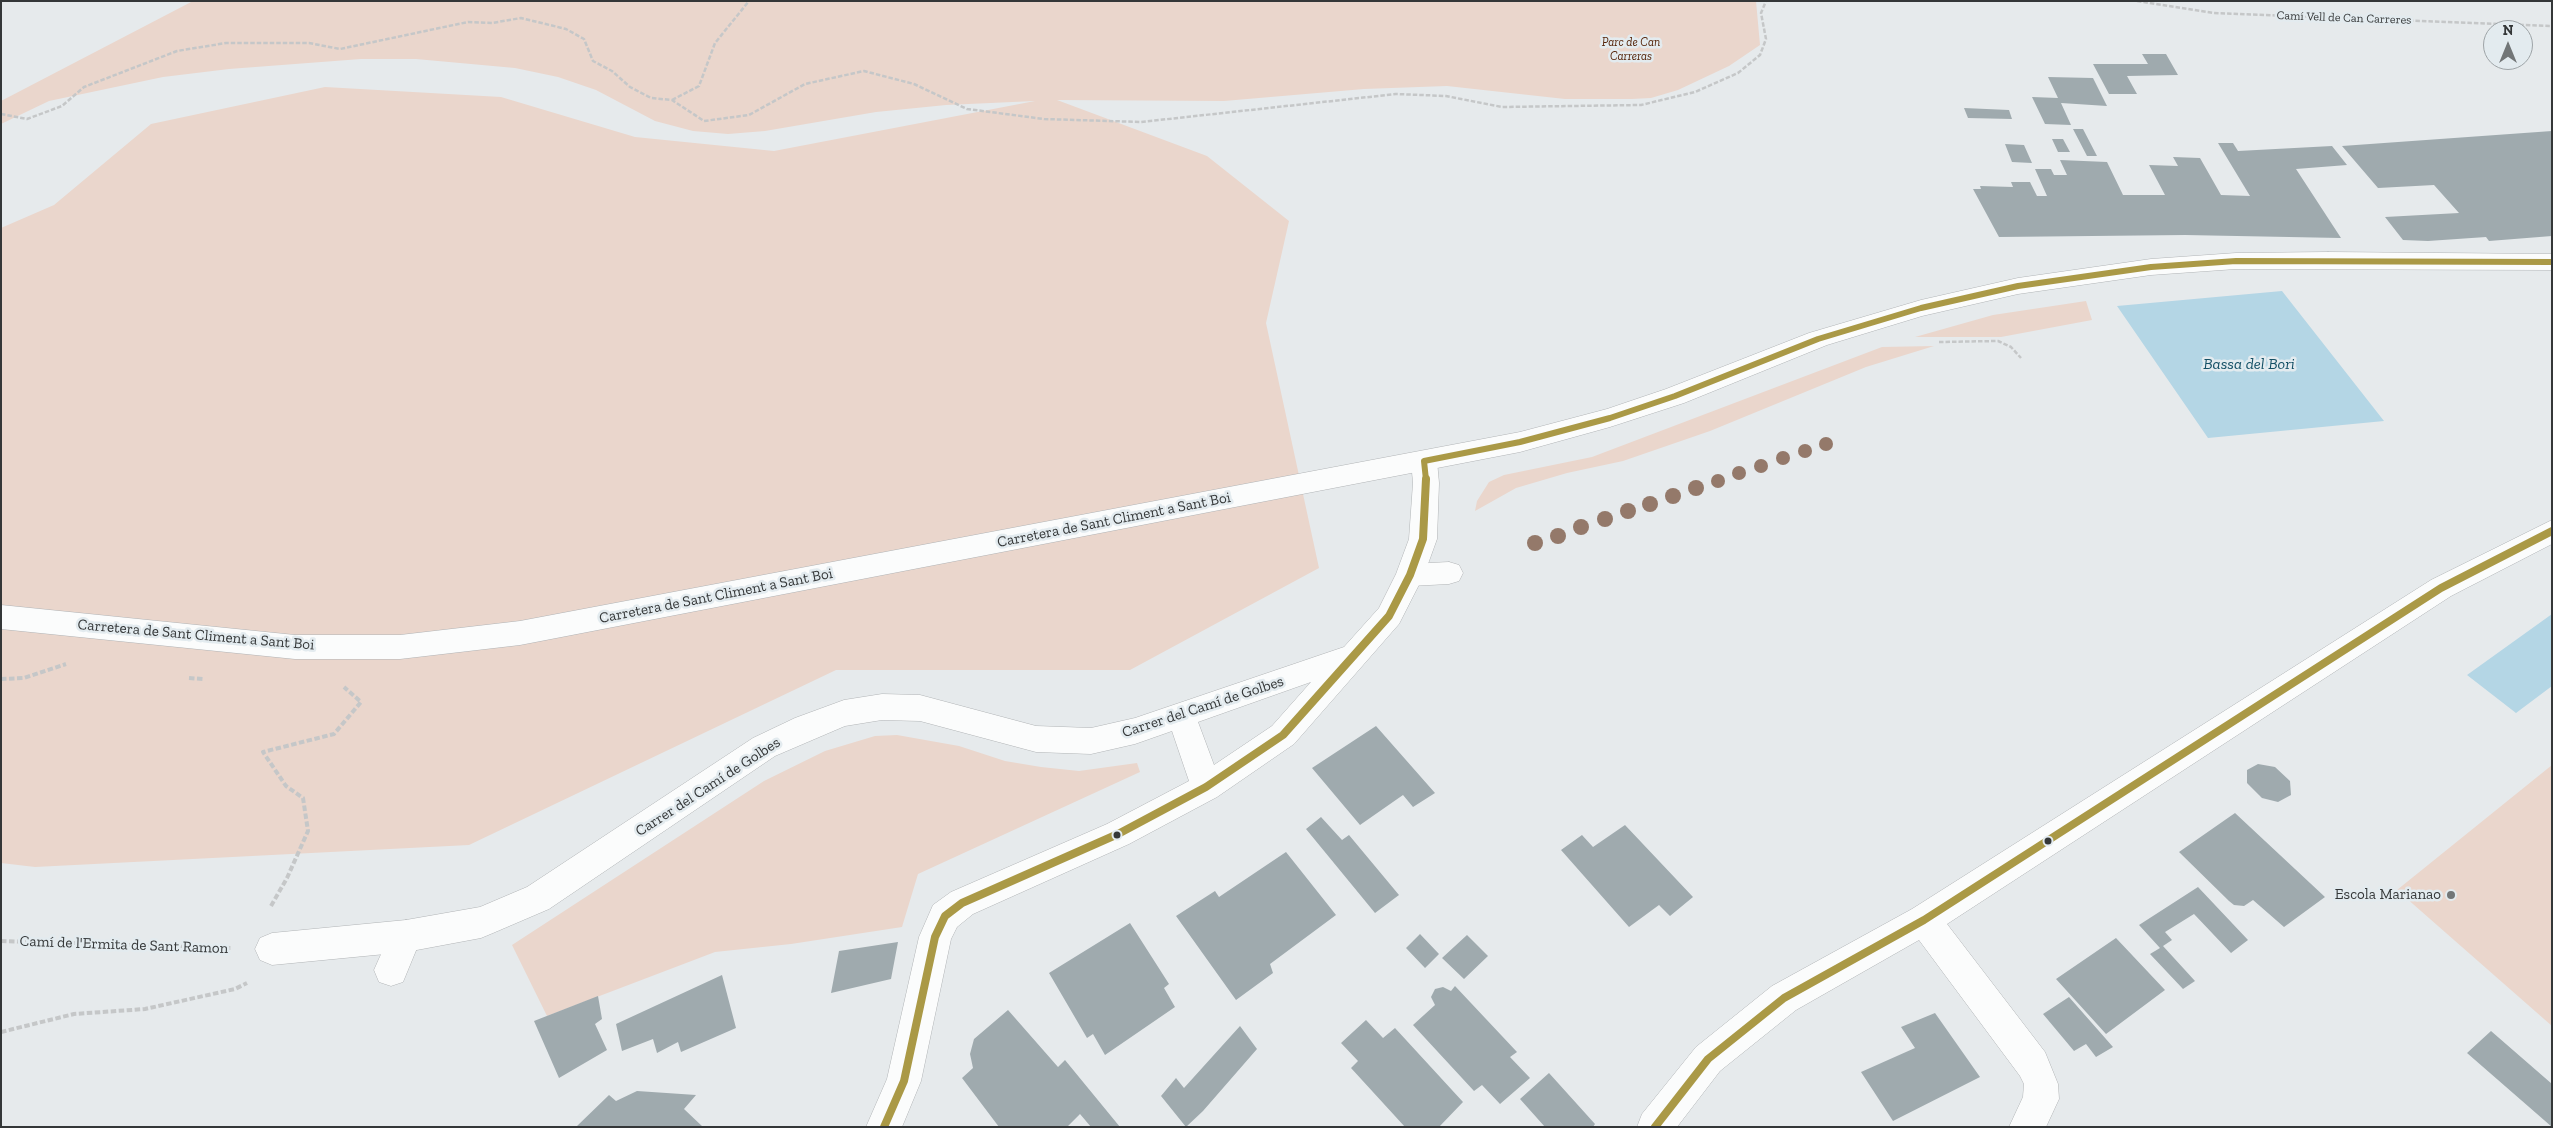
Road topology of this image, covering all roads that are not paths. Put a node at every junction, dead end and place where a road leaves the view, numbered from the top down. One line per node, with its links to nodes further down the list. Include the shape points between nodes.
1 (2552, 262): 2 (street, Carretera de Sant Climent a Sant Boi, via 2236,261 2151,267 2018,286 1921,308 1818,339 1675,396 1610,418 1520,442)
2 (1424, 462): 5 (street, Carrer del Camí de Golbes, via 1423,539); 6 (street, Carretera de Sant Climent a Sant Boi, via 520,633 400,647 295,647)
3 (2552, 532): 10 (street, via 2441,588)
4 (1449, 573): 5 (street)
5 (1410, 574): 7 (street, Carrer del Camí de Golbes, via 1389,616)
6 (1, 617)
7 (1355, 655): 8 (street, Carrer del Camí de Golbes); 9 (street, Carrer del Camí de Golbes, via 1283,734)
8 (1181, 715): 9 (street); 11 (street, Carrer del Camí de Golbes, via 1135,731 1091,741 1036,739 920,708 882,707 844,713 764,747 538,898 481,922)
9 (1206, 787): 14 (street, Carrer del Camí de Golbes, via 1118,834 962,903 945,916 935,937 904,1080)
10 (1924, 920): 15 (street, via 1784,998 1708,1059); 16 (street, via 2033,1064 2041,1084 2041,1099)
11 (406, 936): 12 (street, Carrer del Camí de Golbes); 13 (street)
12 (278, 949)
13 (391, 970)
14 (884, 1127)
15 (1655, 1127)
16 (2026, 1127)

